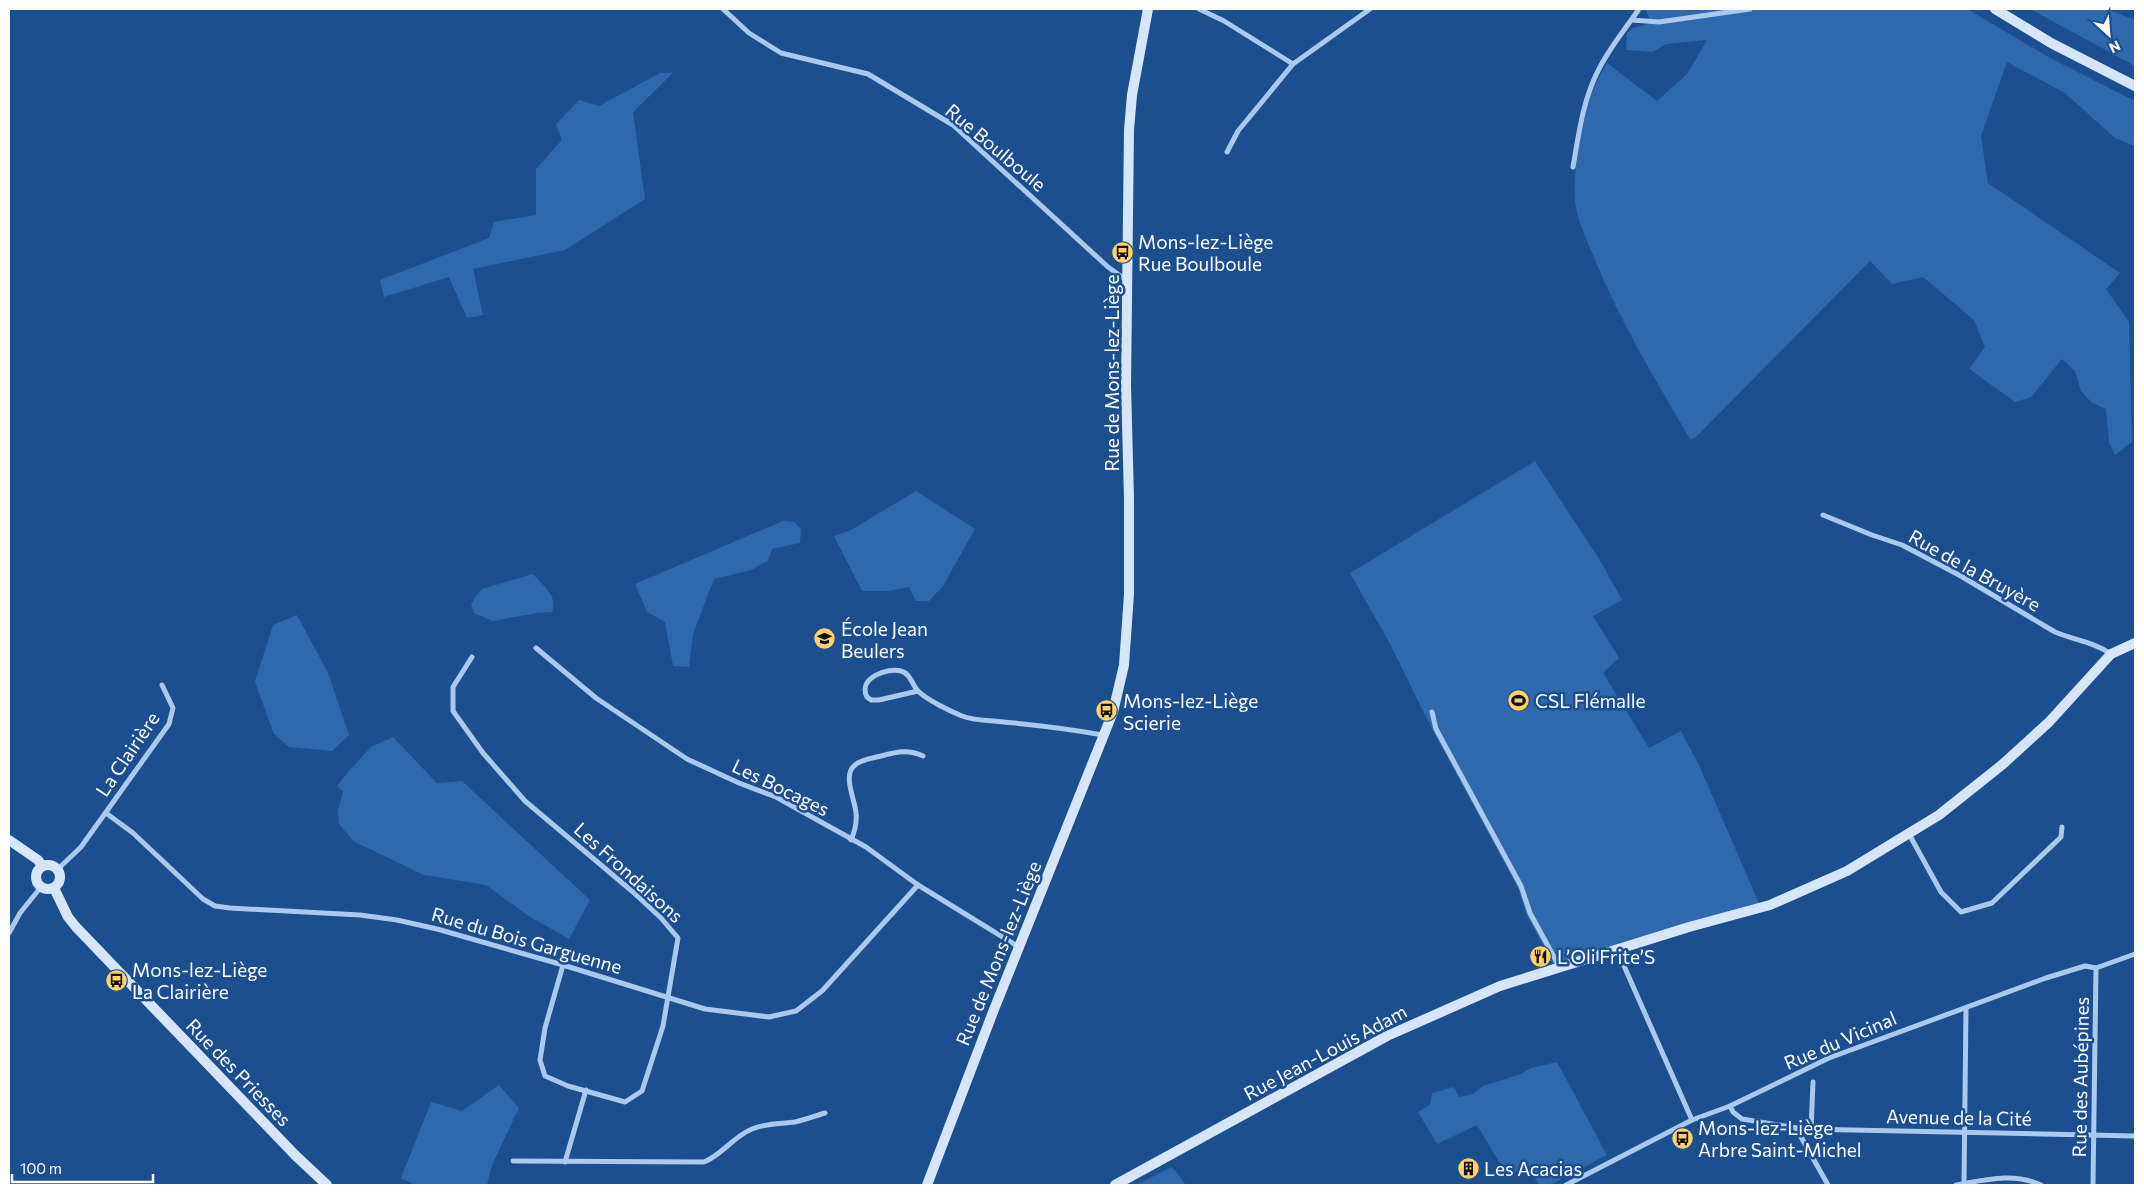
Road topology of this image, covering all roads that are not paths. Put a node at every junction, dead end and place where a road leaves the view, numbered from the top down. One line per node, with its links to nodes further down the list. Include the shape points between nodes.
1 (723, 9): 13 (street, Rue Boulboule, via 749,33 782,53 868,74 953,125)
2 (1148, 9): 13 (street, Rue de Mons-lez-Liège, via 1129,130)
3 (1199, 9): 9 (street)
4 (1370, 9): 9 (street)
5 (1639, 9): 8 (street)
6 (1750, 9): 8 (street, via 1659,22)
7 (1994, 9): 10 (street, via 2051,44)
8 (1632, 20): 12 (street, via 1600,67 1588,93)
9 (1293, 64): 11 (street, via 1238,131)
10 (2135, 86)
11 (1226, 152)
12 (1573, 167)
13 (1128, 282): 22 (street, Rue de Mons-lez-Liège, via 1129,594 1124,665 1113,712)
14 (1823, 515): 17 (street, Rue de la Bruyère, via 1902,545 2055,632 2102,647)
15 (2135, 643): 17 (street, Rue Jean-Louis Adam)
16 (536, 648): 28 (street, Les Bocages, via 596,698 687,759 776,797)
17 (2112, 654): 26 (street, Rue Jean-Louis Adam, via 2049,722 2003,764 1939,815)
18 (472, 657): 41 (street, Les Frondaisons, via 453,687 453,711 482,754 525,801 633,892 678,938)
19 (162, 685): 24 (street, La Clairière, via 173,708 169,724)
20 (918, 691): 20 (street, via 875,700 867,696 864,686 872,676 898,671 909,676); 22 (street, via 964,717 1078,730)
21 (1432, 712): 39 (street, via 1436,729 1521,886 1530,913)
22 (1103, 736): 35 (street, Rue de Mons-lez-Liège)
23 (923, 756): 28 (street, via 901,751 855,765 850,775 856,813 856,827)
24 (106, 812): 30 (street, La Clairière, via 81,847); 38 (street, Rue du Bois Garguenne, via 133,833 197,895 215,906 382,917)
25 (2062, 827): 26 (street, via 2061,836 1992,904 1961,912 1942,892)
26 (1909, 834): 36 (street, Rue Jean-Louis Adam, via 1847,871 1770,905)
27 (9, 840): 29 (street)
28 (851, 840): 31 (street, Les Bocages, via 866,847)
29 (42, 866): 30 (street, via 50,865); 32 (street, via 36,875)
30 (58, 870): 33 (street, via 59,882)
31 (918, 885): 35 (street, Les Bocages); 41 (street, Rue du Bois Garguenne, via 822,991 796,1011 769,1017 705,1009)
32 (41, 887): 33 (street); 34 (street)
33 (54, 888): 56 (street, Rue des Priesses, via 76,926)
34 (9, 933)
35 (1019, 947): 57 (street, Rue de Mons-lez-Liège)
36 (1617, 950): 39 (street, Rue Jean-Louis Adam); 47 (street)
37 (2135, 954): 40 (street, Rue du Vicinal)
38 (563, 965): 41 (street, Rue du Bois Garguenne); 44 (street, Les Frondaisons, via 545,1028 540,1060 545,1076)
39 (1560, 968): 58 (street, Rue Jean-Louis Adam, via 1500,986 1387,1036)
40 (2096, 968): 42 (street, Rue du Vicinal, via 2085,966 2075,969); 51 (street, Rue des Aubépines)
41 (669, 997): 44 (street, Les Frondaisons, via 642,1091 625,1102)
42 (1966, 1008): 45 (street, Rue du Vicinal, via 1829,1058); 50 (street)
43 (1813, 1082): 49 (street, Rue du Vicinal)
44 (586, 1090): 54 (street)
45 (1730, 1106): 47 (street, Rue du Vicinal); 48 (street, Avenue de la Cité, via 1742,1119)
46 (825, 1113): 54 (street, via 752,1129 704,1162)
47 (1692, 1120): 59 (street, Rue du Vicinal)
48 (1796, 1128): 49 (street, Avenue de la Cité); 60 (street)
49 (1811, 1130): 50 (street, Avenue de la Cité)
50 (1965, 1132): 51 (street, Avenue de la Cité); 55 (street)
51 (2094, 1135): 52 (street, Avenue de la Cité); 63 (street, Rue des Aubépines)
52 (2135, 1136)
53 (513, 1161): 54 (street)
54 (565, 1162)
55 (1964, 1184): 61 (street); 62 (street, via 2014,1177)
56 (327, 1185)
57 (928, 1185)
58 (1115, 1185)
59 (1566, 1185)
60 (1828, 1185)
61 (1956, 1185)
62 (2040, 1185)
63 (2093, 1185)

